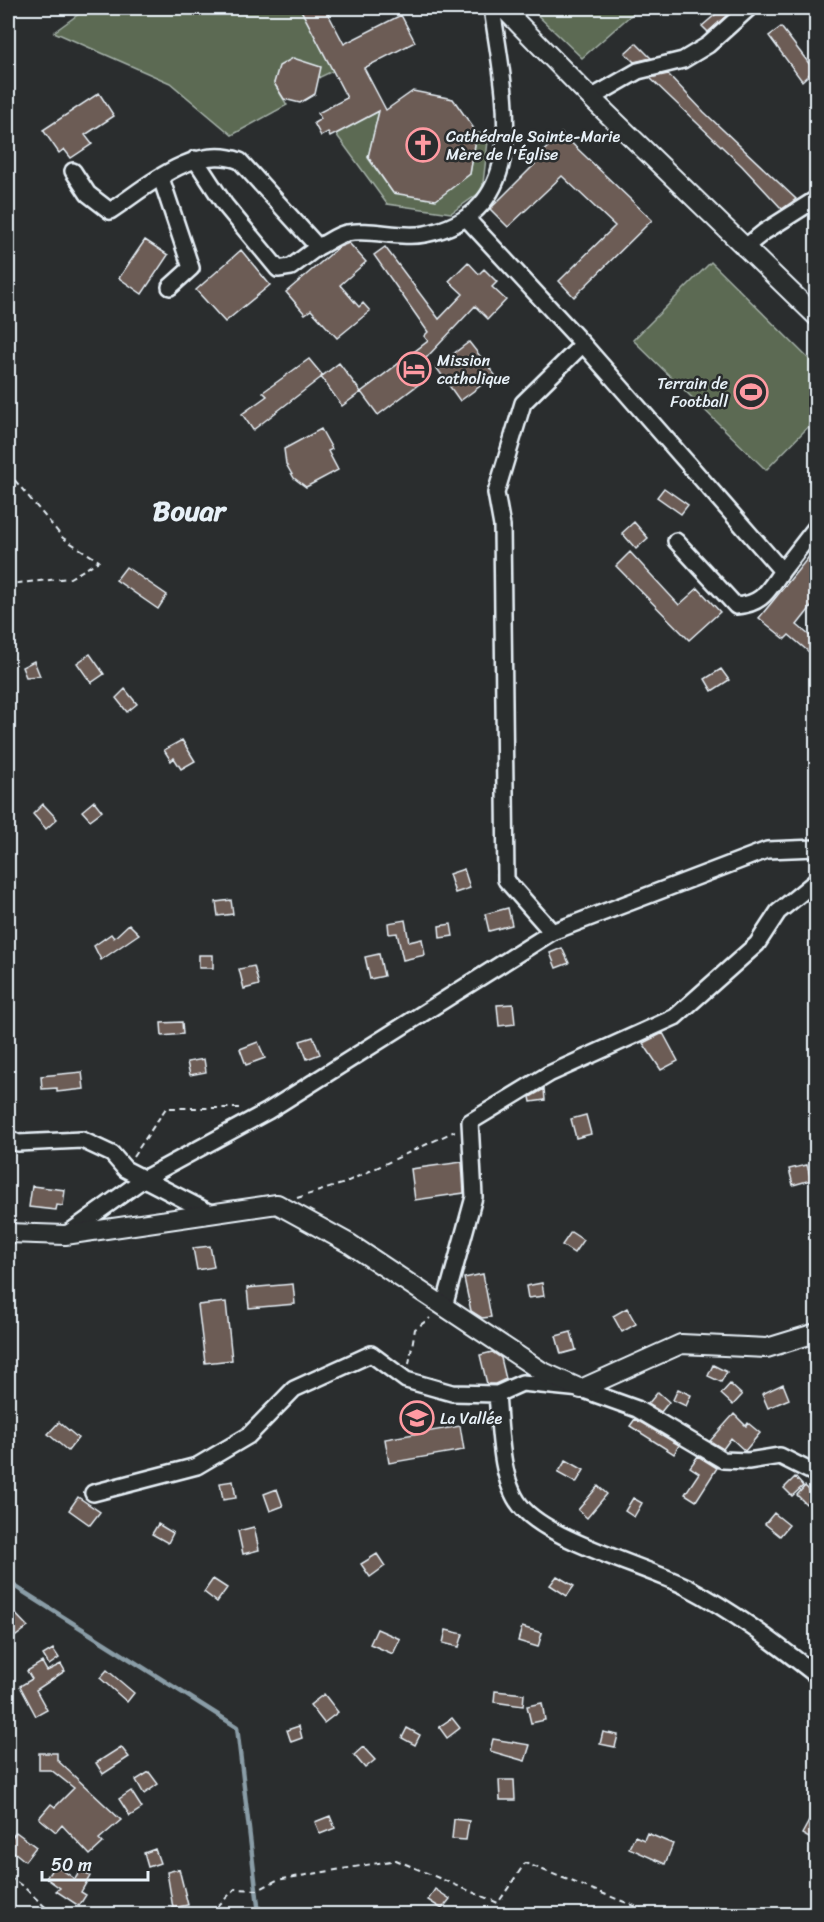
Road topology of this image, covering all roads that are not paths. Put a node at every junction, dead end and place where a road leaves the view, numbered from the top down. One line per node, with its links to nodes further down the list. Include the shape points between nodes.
1 (492, 8): 9 (street, via 506,105 504,160 493,192)
2 (503, 8): 4 (street)
3 (749, 8): 4 (street, via 708,45 683,60 638,71)
4 (591, 98): 11 (street)
5 (195, 159): 7 (street); 10 (street, via 226,156 240,161); 10 (street, via 225,205 278,269 291,267)
6 (73, 171): 7 (street, via 88,194 111,211)
7 (161, 178): 12 (street, via 191,268)
8 (816, 199): 11 (street)
9 (467, 219): 10 (street, via 424,235 347,233); 14 (street)
10 (318, 247)
11 (744, 248): 13 (street)
12 (170, 287)
13 (816, 316)
14 (583, 344): 17 (street); 20 (street, via 524,403 496,493 502,526 506,880)
15 (816, 527): 17 (street)
16 (676, 541): 17 (street, via 736,606 752,605)
17 (782, 571)
18 (816, 848): 20 (street, via 767,850)
19 (816, 881): 26 (street, via 778,912 756,944 675,1017 549,1074 470,1122 474,1197)
20 (552, 932): 22 (street, via 268,1111)
21 (8, 1138): 22 (street, via 18,1143 82,1140 112,1154 125,1169)
22 (145, 1178): 23 (street); 25 (street)
23 (212, 1214): 25 (street); 26 (street, via 277,1204 350,1244)
24 (8, 1233): 25 (street)
25 (66, 1235)
26 (444, 1307): 28 (street, via 541,1371)
27 (816, 1334): 28 (street, via 767,1348 681,1344)
28 (580, 1389): 29 (street, via 522,1383); 30 (street, via 637,1409 723,1460 780,1456)
29 (497, 1394): 31 (street, via 452,1393 406,1380 371,1354 294,1389 248,1436 197,1466); 32 (street, via 508,1482 519,1505 543,1526 686,1587 731,1612)
30 (816, 1474)
31 (93, 1493)
32 (816, 1675)

